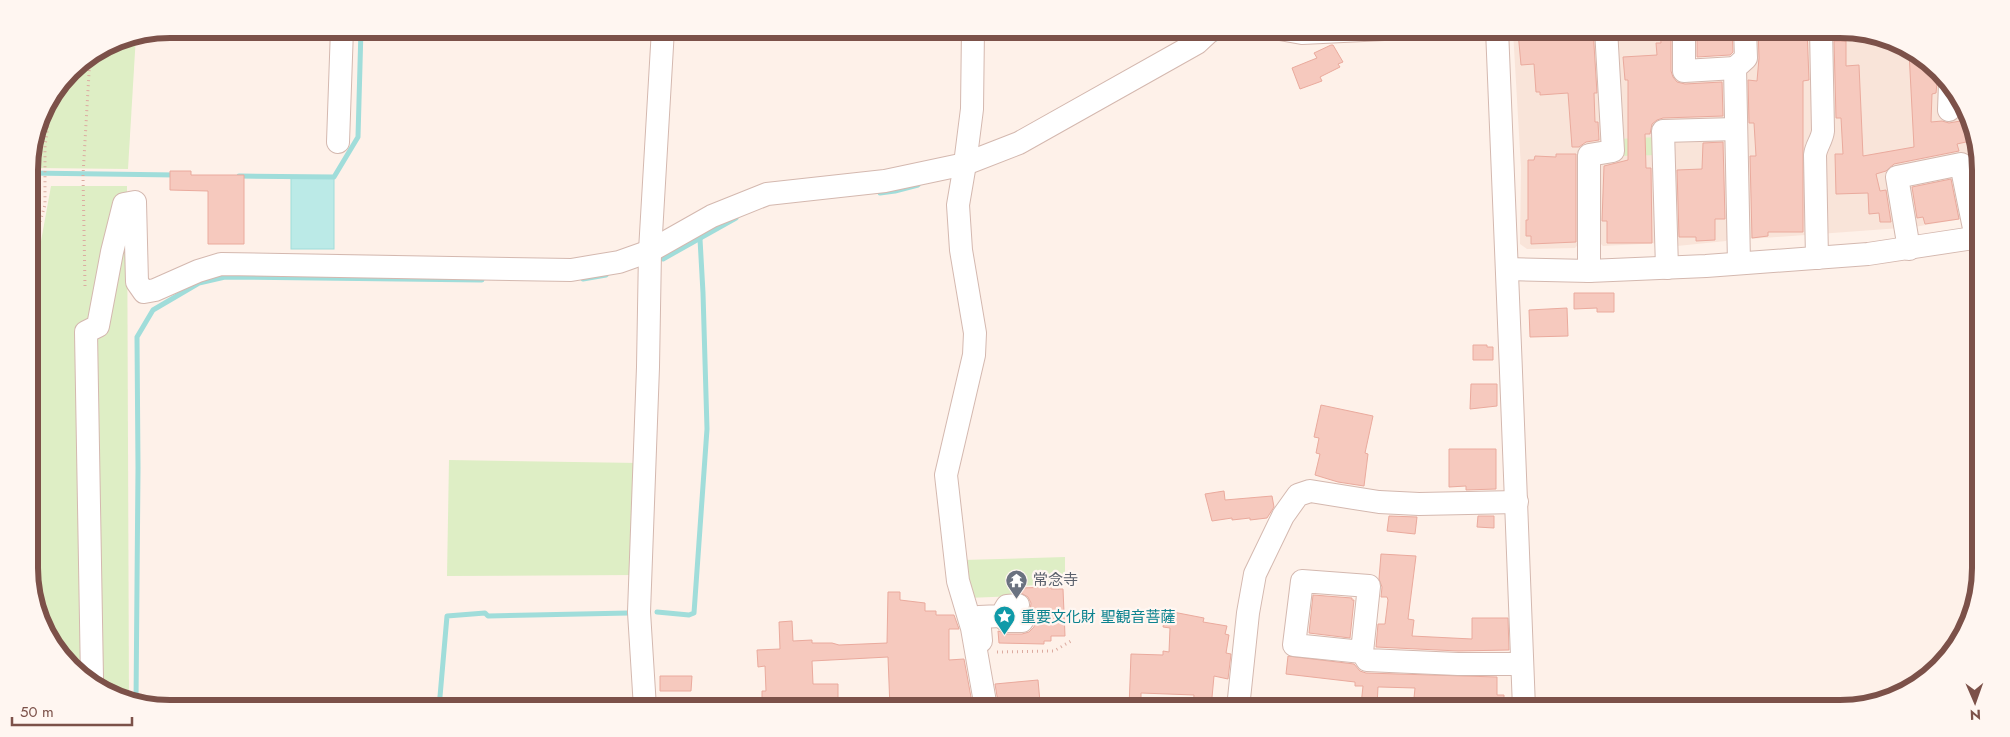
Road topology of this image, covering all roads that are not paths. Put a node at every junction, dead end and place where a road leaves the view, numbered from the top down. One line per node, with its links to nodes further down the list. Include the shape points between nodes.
1 (342, 37): 14 (street)
2 (663, 37): 19 (street)
3 (973, 37): 15 (street, via 972,109)
4 (1203, 37): 15 (street, via 1069,116 1019,142)
5 (1497, 37): 23 (street)
6 (1606, 37): 24 (street, via 1613,151 1589,155)
7 (1684, 37): 10 (street, via 1684,72)
8 (1745, 37): 10 (street, via 1746,58)
9 (1821, 37): 20 (street, via 1823,131 1815,155)
10 (1735, 68): 13 (street)
11 (1950, 95): 12 (street)
12 (1949, 110)
13 (1736, 129): 21 (street); 22 (street, via 1663,132)
14 (338, 142)
15 (965, 164): 19 (street, via 885,181 767,194 712,216); 27 (street, via 958,205 961,250 975,333 974,355 946,475 958,580)
16 (1972, 213): 18 (street, via 1960,164 1897,178)
17 (1972, 239): 18 (street)
18 (1909, 249): 20 (street)
19 (650, 251): 30 (street, via 619,262 571,270 220,264 144,292 137,282 135,202 124,204 98,326 86,332); 33 (street, via 639,612)
20 (1817, 258): 21 (street)
21 (1739, 264): 22 (street)
22 (1667, 268): 24 (street)
23 (1507, 269): 24 (street); 25 (street)
24 (1589, 271)
25 (1517, 502): 29 (street); 31 (street, via 1419,504 1310,492 1298,495 1283,516 1253,580)
26 (1014, 614): 27 (street, via 979,617)
27 (979, 652): 34 (street)
28 (1362, 652): 29 (street, via 1367,660)
29 (1522, 664): 32 (street)
30 (92, 674)
31 (1239, 699)
32 (1524, 699)
33 (644, 700)
34 (985, 700)

